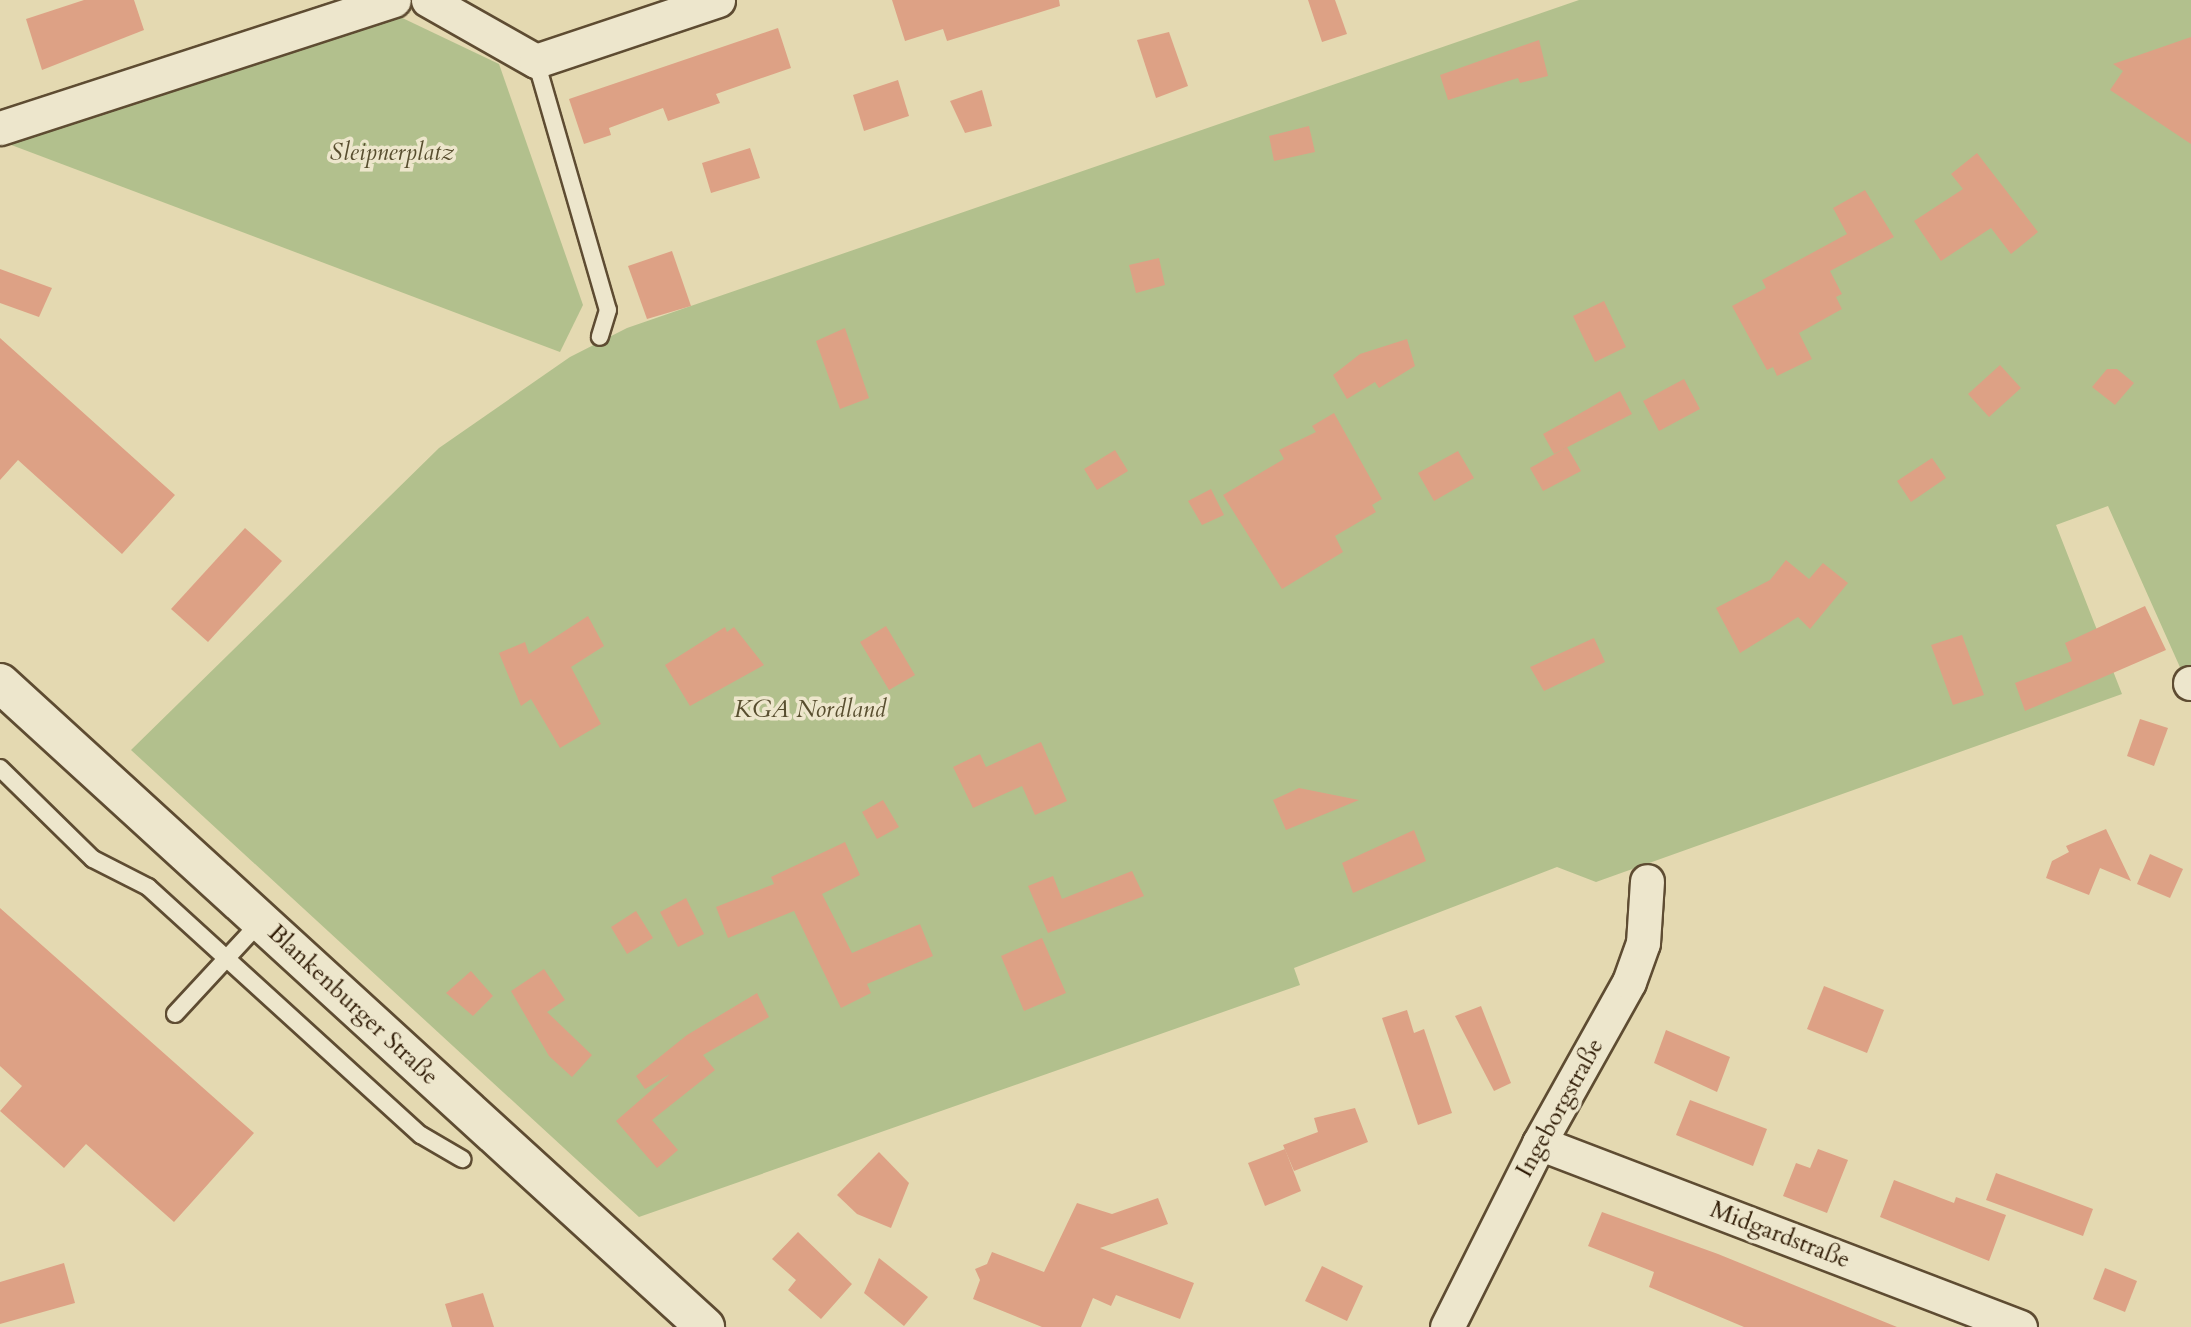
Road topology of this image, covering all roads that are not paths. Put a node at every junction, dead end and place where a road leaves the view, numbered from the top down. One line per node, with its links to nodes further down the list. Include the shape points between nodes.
1 (394, 0): 5 (street)
2 (428, 0): 4 (street)
3 (718, 0): 4 (street)
4 (536, 61): 6 (lane, via 608,310)
5 (2, 128)
6 (600, 337)
7 (0, 683): 10 (main road, Blankenburger Straße)
8 (0, 768): 11 (lane, via 93,859 148,887)
9 (1647, 881): 13 (street, Ingeborgstraße, via 1643,943 1629,982)
10 (261, 921): 11 (lane); 15 (main road, Blankenburger Straße)
11 (227, 958): 12 (lane); 14 (lane, via 421,1135)
12 (175, 1014)
13 (1539, 1143): 16 (street, Ingeborgstraße); 17 (street, Midgardstraße)
14 (462, 1159)
15 (705, 1327)
16 (1447, 1327)
17 (2020, 1327)

